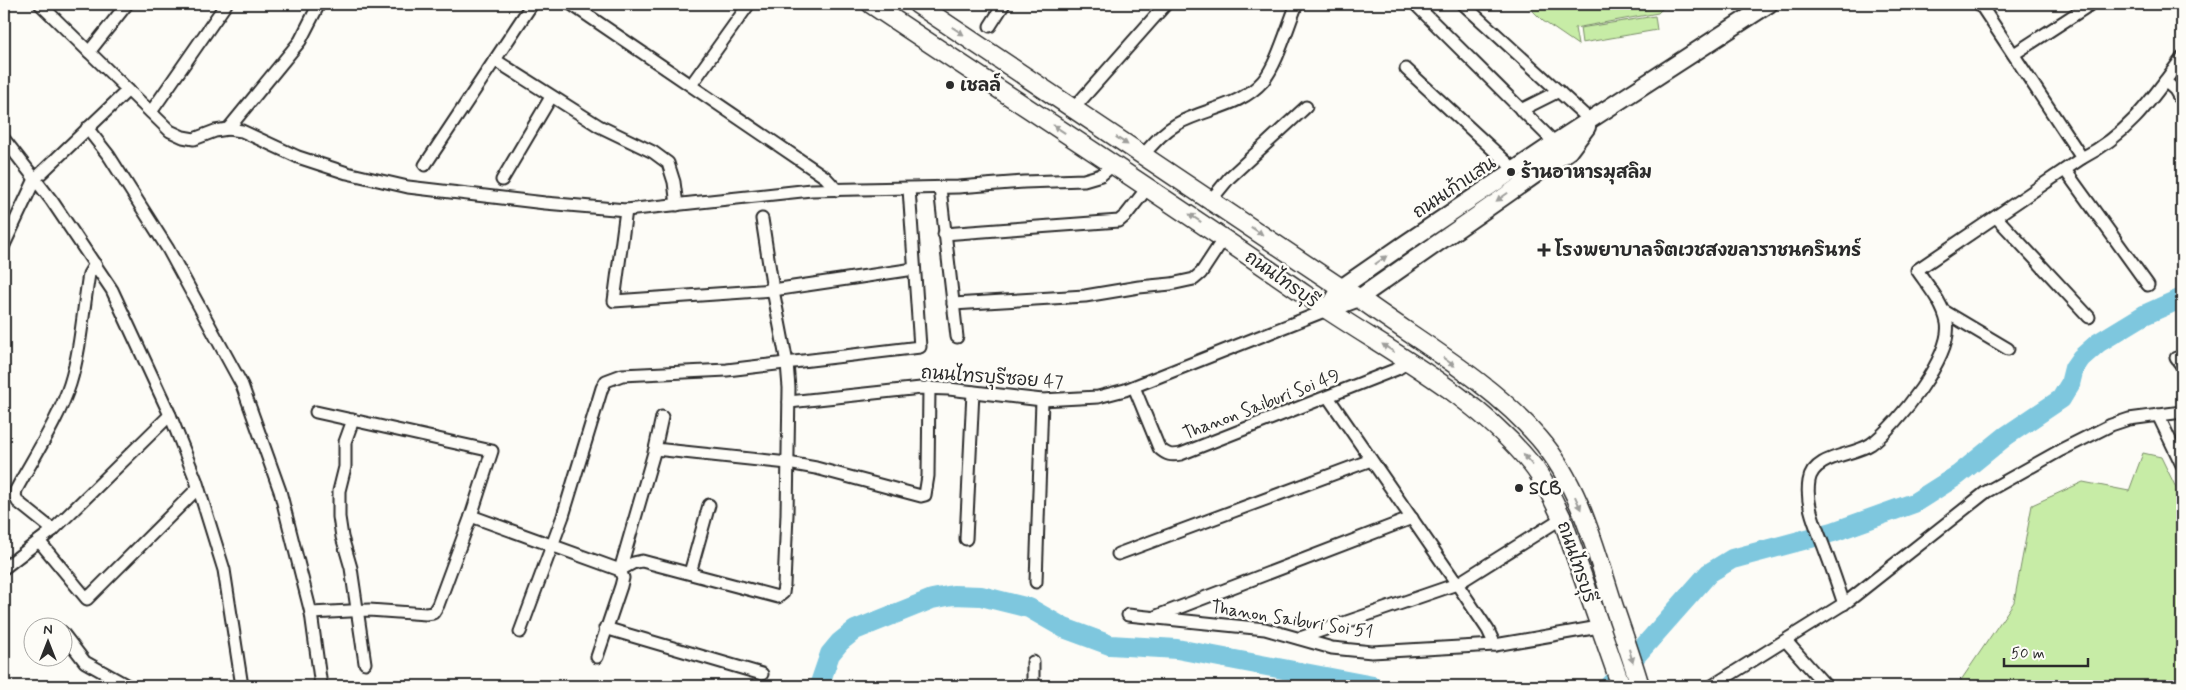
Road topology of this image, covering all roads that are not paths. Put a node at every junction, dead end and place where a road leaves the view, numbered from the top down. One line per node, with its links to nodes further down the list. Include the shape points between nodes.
1 (40, 4): 19 (street)
2 (127, 4): 19 (street)
3 (226, 4): 33 (street)
4 (319, 4): 36 (street, via 300,41)
5 (532, 4): 22 (street)
6 (571, 4): 25 (street)
7 (749, 4): 25 (street)
8 (871, 4): 41 (main road, ถนนไทรบุรี, one-way to 8)
9 (917, 4): 31 (main road, ถนนไทรบุรี, one-way to 31)
10 (1004, 4): 18 (street)
11 (1166, 4): 31 (street)
12 (1297, 4): 39 (street, via 1274,60 1253,91 1230,105 1176,125 1162,134)
13 (1415, 4): 32 (street)
14 (1463, 4): 27 (street)
15 (1769, 4): 34 (main road, ถนนเก้าแสน)
16 (1980, 4): 20 (street)
17 (2091, 4): 20 (street)
18 (990, 26)
19 (89, 52): 26 (street)
20 (2014, 54): 40 (street)
21 (2182, 58): 24 (street)
22 (495, 60): 28 (street); 42 (street)
23 (1406, 69): 43 (street)
24 (2165, 81): 29 (street); 40 (street, via 2121,133)
25 (691, 85): 50 (street, via 825,177)
26 (128, 90): 33 (street); 35 (street)
27 (1559, 91): 32 (street); 34 (street)
28 (551, 96): 46 (street); 52 (street, via 668,163)
29 (2182, 102)
30 (1306, 107): 51 (street, via 1229,178)
31 (1074, 108): 39 (main road, ถนนไทรบุรี, one-way to 39)
32 (1521, 110): 38 (street)
33 (151, 112): 36 (street, via 170,131 183,137 194,138)
34 (1591, 121): 38 (main road, ถนนเก้าแสน); 64 (main road, ถนนเก้าแสน, one-way to 64, via 1569,151)
35 (87, 128): 45 (street); 106 (street, via 168,249 242,385 280,491)
36 (228, 129): 53 (street, via 298,157 378,182)
37 (4, 139): 45 (street)
38 (1555, 143): 43 (main road, ถนนเก้าแสน)
39 (1143, 155): 51 (main road, ถนนไทรบุรี)
40 (2082, 158): 44 (street)
41 (1113, 164): 47 (main road, ถนนไทรบุรี); 49 (street, via 1101,175 1084,180)
42 (425, 165)
43 (1515, 170): 62 (main road, ถนนเก้าแสน, one-way to 43)
44 (2065, 170): 54 (street); 61 (street)
45 (35, 179): 58 (street); 59 (street)
46 (502, 180)
47 (1148, 187): 56 (street, via 1118,221); 57 (main road, ถนนไทรบุรี, one-way to 47)
48 (909, 188): 49 (street); 50 (street); 60 (street)
49 (940, 188): 56 (street)
50 (837, 190): 52 (street)
51 (1211, 200): 62 (main road, ถนนไทรบุรี, one-way to 62)
52 (677, 205): 53 (street)
53 (626, 210): 63 (street, via 614,301)
54 (1997, 218): 67 (street, via 1917,270); 68 (street)
55 (762, 219): 63 (street)
56 (944, 234): 65 (street)
57 (1224, 238): 65 (street, via 1194,279 1085,296); 66 (main road, ถนนไทรบุรี)
58 (4, 245)
59 (95, 264): 81 (street, via 112,290); 94 (street, via 89,274 70,384 16,490 18,502)
60 (914, 269): 63 (street); 72 (street, via 920,347)
61 (2148, 285)
62 (1341, 288): 64 (main road, ถนนไทรบุรี); 66 (main road)
63 (772, 290): 72 (street)
64 (1359, 298): 66 (main road, ถนนเก้าแสน); 126 (main road, ถนนไทรบุรี, one-way to 126, via 1482,386 1540,438 1579,503)
65 (953, 304): 69 (street)
66 (1327, 310): 71 (main road, ถนนไทรบุรี, one-way to 66); 73 (street, ถนนไทรบุรีซอย 47)
67 (1944, 312): 70 (street); 104 (street, via 1947,335 1944,346 1934,369 1904,413 1869,445 1826,461 1811,474 1809,494 1813,521)
68 (2089, 317)
69 (956, 338)
70 (2008, 349)
71 (1408, 362): 76 (street, Thanon Saiburi Soi 49); 93 (main road, ถนนไทรบุรี, one-way to 71, via 1533,466 1504,434 1471,405)
72 (787, 364): 78 (street); 97 (street, via 622,375 606,381)
73 (1134, 387): 76 (street, Thanon Saiburi Soi 49, via 1159,448 1173,456); 77 (street, ถนนไทรบุรีซอย 47, via 1098,397)
74 (929, 388): 75 (street, ถนนไทรบุรีซอย 47); 78 (street, ถนนไทรบุรีซอย 47); 87 (street, via 925,495)
75 (973, 392): 77 (street, ถนนไทรบุรีซอย 47); 95 (street)
76 (1328, 397): 86 (street)
77 (1042, 400): 102 (street)
78 (789, 402): 87 (street)
79 (316, 412): 84 (street)
80 (2182, 412): 82 (street)
81 (170, 415): 89 (street); 94 (street)
82 (2158, 415): 88 (street); 104 (street, via 2111,425 2004,481)
83 (662, 417): 85 (street)
84 (353, 420): 91 (street, via 492,451); 105 (street, via 345,442 339,517 351,568)
85 (655, 450): 87 (street); 100 (street)
86 (1371, 460): 92 (street); 98 (street)
87 (788, 463): 101 (street, via 782,593 778,597 770,596)
88 (2182, 465)
89 (198, 488): 96 (street, via 87,599); 121 (street, via 224,570)
90 (709, 505): 101 (street)
91 (471, 516): 97 (street); 105 (street, via 433,613)
92 (1412, 518): 103 (street); 108 (street)
93 (1562, 518): 103 (street); 110 (main road, ถนนไทรบุรี)
94 (53, 530): 96 (street)
95 (966, 539)
96 (39, 541): 99 (street)
97 (552, 545): 100 (street); 111 (street)
98 (1118, 554)
99 (4, 568)
100 (620, 570): 101 (street, via 642,561); 109 (street, via 621,586)
101 (690, 573)
102 (1036, 582)
103 (1458, 584): 112 (street); 115 (street)
104 (1844, 604): 113 (street)
105 (356, 610): 106 (street); 118 (street)
106 (312, 613): 122 (street)
107 (1128, 615): 108 (street, Thanon Saiburi Soi 51)
108 (1155, 616): 112 (street, Thanon Saiburi Soi 51, via 1265,629)
109 (605, 628): 116 (street); 119 (street)
110 (1600, 630): 115 (street, Thanon Saiburi Soi 51); 124 (main road); 125 (main road)
111 (520, 632)
112 (1300, 638): 115 (street, Thanon Saiburi Soi 51, via 1332,648 1372,652)
113 (1786, 641): 127 (street); 128 (street)
114 (72, 644): 120 (street, via 85,662)
115 (1495, 645)
116 (597, 657)
117 (1033, 662): 123 (street)
118 (365, 663)
119 (762, 674)
120 (128, 686)
121 (242, 686)
122 (321, 686)
123 (1033, 686)
124 (1611, 686)
125 (1621, 686)
126 (1640, 686)
127 (1712, 686)
128 (1826, 686)

